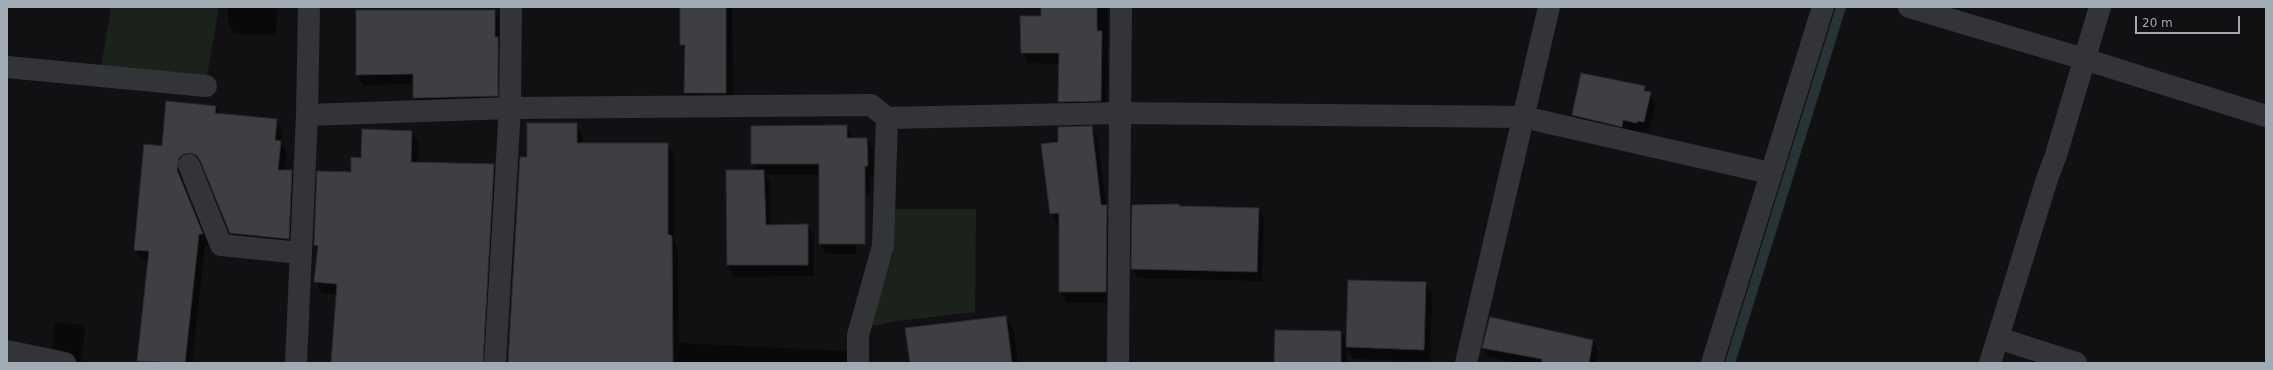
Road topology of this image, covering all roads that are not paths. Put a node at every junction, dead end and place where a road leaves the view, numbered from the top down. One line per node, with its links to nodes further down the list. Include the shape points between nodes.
1 (309, 7): 13 (street)
2 (511, 7): 11 (street)
3 (1121, 7): 12 (street)
4 (1549, 7): 15 (street)
5 (1823, 7): 18 (street)
6 (1909, 7): 8 (street)
7 (2100, 7): 8 (street)
8 (2084, 58): 14 (street); 20 (street)
9 (7, 66): 10 (street)
10 (206, 86)
11 (510, 108): 13 (street); 16 (street, via 872,105); 24 (street)
12 (1120, 113): 15 (street); 16 (street); 26 (street)
13 (307, 115): 19 (street)
14 (2266, 116)
15 (1523, 117): 18 (street); 27 (street)
16 (887, 118): 25 (street, via 883,246 858,336)
17 (189, 165): 19 (street, via 221,245)
18 (1770, 173): 28 (street)
19 (301, 253): 23 (street)
20 (1998, 338): 29 (street); 30 (street)
21 (7, 351): 22 (street)
22 (65, 363)
23 (296, 363)
24 (495, 363)
25 (858, 363)
26 (1118, 363)
27 (1466, 363)
28 (1712, 363)
29 (1990, 363)
30 (2076, 363)

